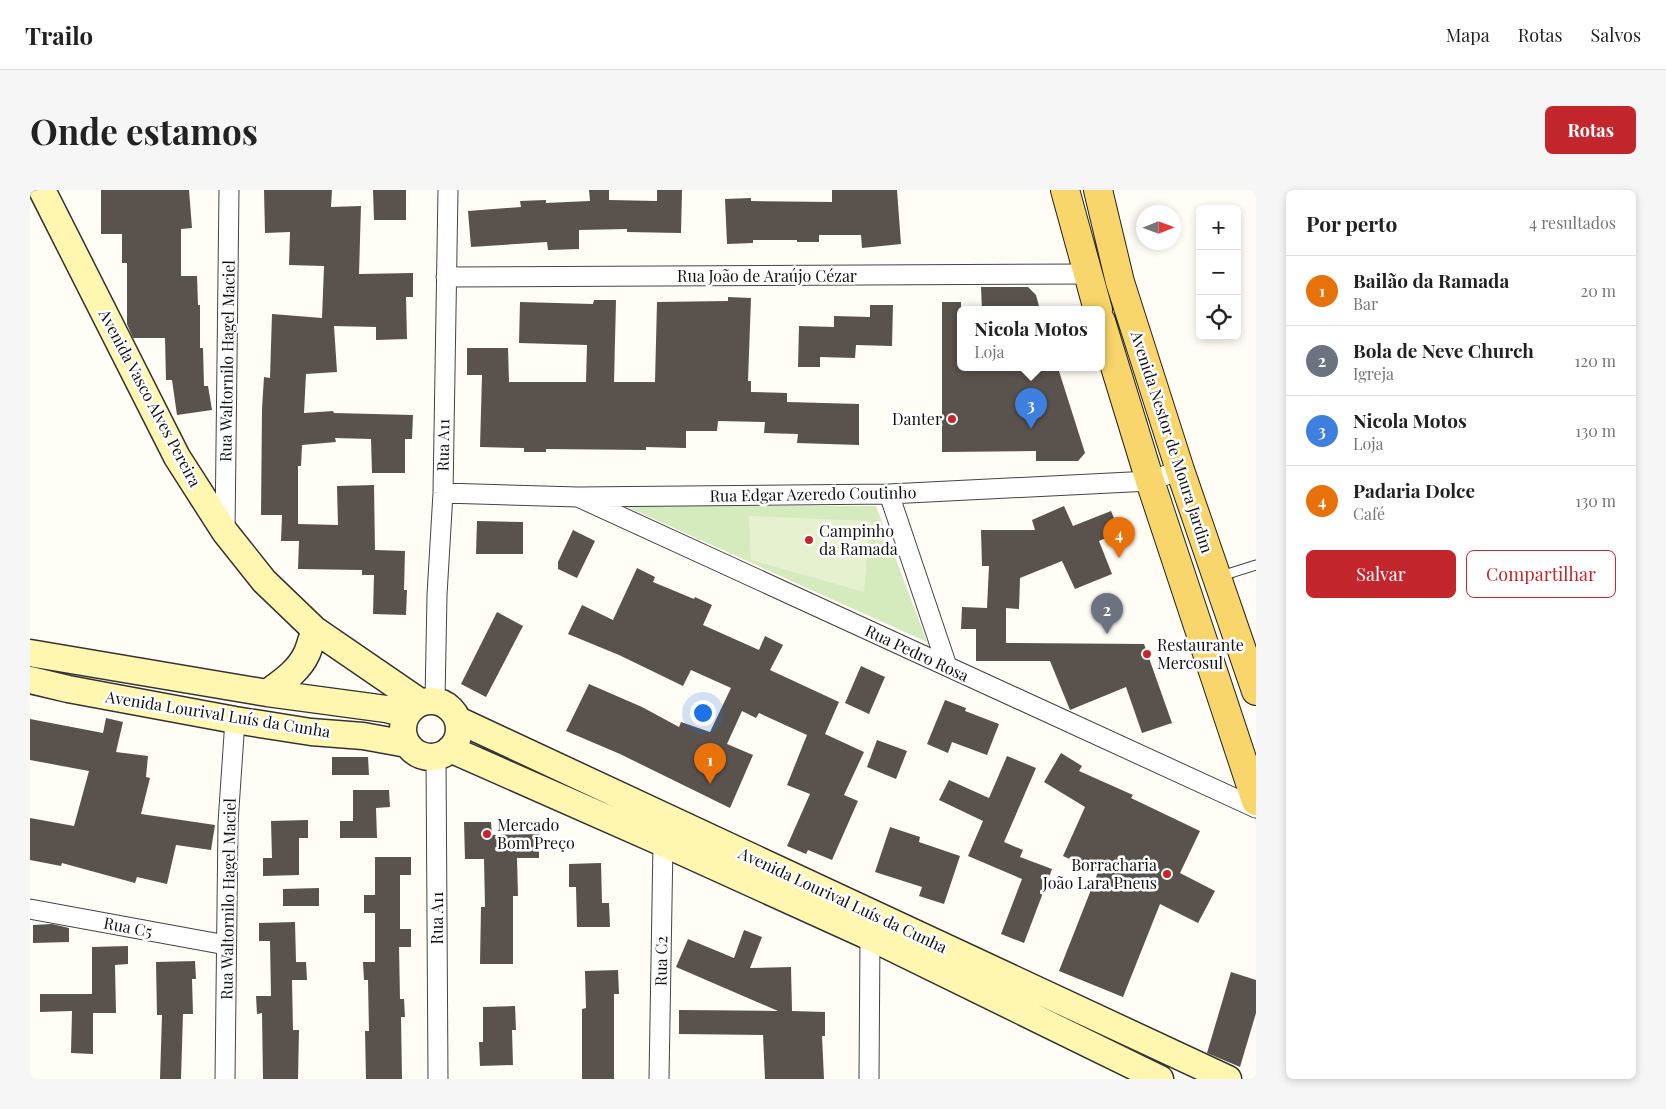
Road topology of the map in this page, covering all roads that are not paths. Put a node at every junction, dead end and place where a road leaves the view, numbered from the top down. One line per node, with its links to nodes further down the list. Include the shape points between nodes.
1 (42, 190): 15 (street, Avenida Vasco Alves Pereira, via 178,457)
2 (229, 190): 15 (street, Rua Waltornilo Hagel Maciel)
3 (448, 190): 7 (street, Rua A11)
4 (1065, 190): 6 (main road)
5 (1098, 190): 10 (main road, Avenida Nestor de Moura Jardim, via 1120,282)
6 (1087, 274): 7 (street, Rua João de Araújo Cézar); 8 (main road)
7 (446, 277): 12 (street, Rua A11)
8 (1097, 306)
9 (1105, 334): 11 (main road, Avenida Nestor de Moura Jardim)
10 (1180, 470): 11 (street, Rua Edgar Azeredo Coutinho); 17 (main road, Avenida Nestor de Moura Jardim)
11 (1150, 481): 13 (street, Rua Edgar Azeredo Coutinho); 29 (main road, Avenida Nestor de Moura Jardim)
12 (442, 493): 14 (street, Rua Edgar Azeredo Coutinho); 24 (street, Rua A11, via 437,595)
13 (889, 494): 14 (street, Rua Edgar Azeredo Coutinho); 20 (street)
14 (578, 497): 20 (street, Rua Pedro Rosa)
15 (225, 532): 18 (street, Avenida Vasco Alves Pereira, via 264,581)
16 (1256, 564): 17 (lane)
17 (1217, 578): 22 (main road, Avenida Nestor de Moura Jardim)
18 (315, 630): 23 (street, via 300,664); 24 (street, Avenida Vasco Alves Pereira)
19 (30, 653): 23 (street, Avenida Lourival Luís da Cunha)
20 (947, 666): 30 (street, Rua Pedro Rosa)
21 (30, 680): 25 (street, Avenida Lourival Luís da Cunha)
22 (1256, 691)
23 (267, 694): 24 (street, Avenida Lourival Luís da Cunha, via 386,709)
24 (421, 705): 26 (street, Avenida Lourival Luís da Cunha, via 449,707); 27 (street, via 403,729)
25 (235, 720): 27 (street, Avenida Lourival Luís da Cunha); 34 (street, Rua Waltornilo Hagel Maciel, via 228,823)
26 (458, 720): 28 (street, via 456,741); 40 (street, Avenida Lourival Luís da Cunha)
27 (407, 744): 28 (street, Avenida Lourival Luís da Cunha, via 425,756)
28 (443, 753): 31 (street, Avenida Lourival Luís da Cunha); 36 (street, Rua A11)
29 (1256, 801)
30 (1256, 808)
31 (663, 843): 33 (street, Avenida Lourival Luís da Cunha); 37 (street, Rua C2)
32 (30, 908): 34 (street, Rua C5)
33 (870, 937): 38 (street); 39 (street, Avenida Lourival Luís da Cunha)
34 (226, 945): 35 (street, Rua Waltornilo Hagel Maciel)
35 (225, 1079)
36 (438, 1079)
37 (659, 1079)
38 (869, 1079)
39 (1160, 1079)
40 (1228, 1079)

